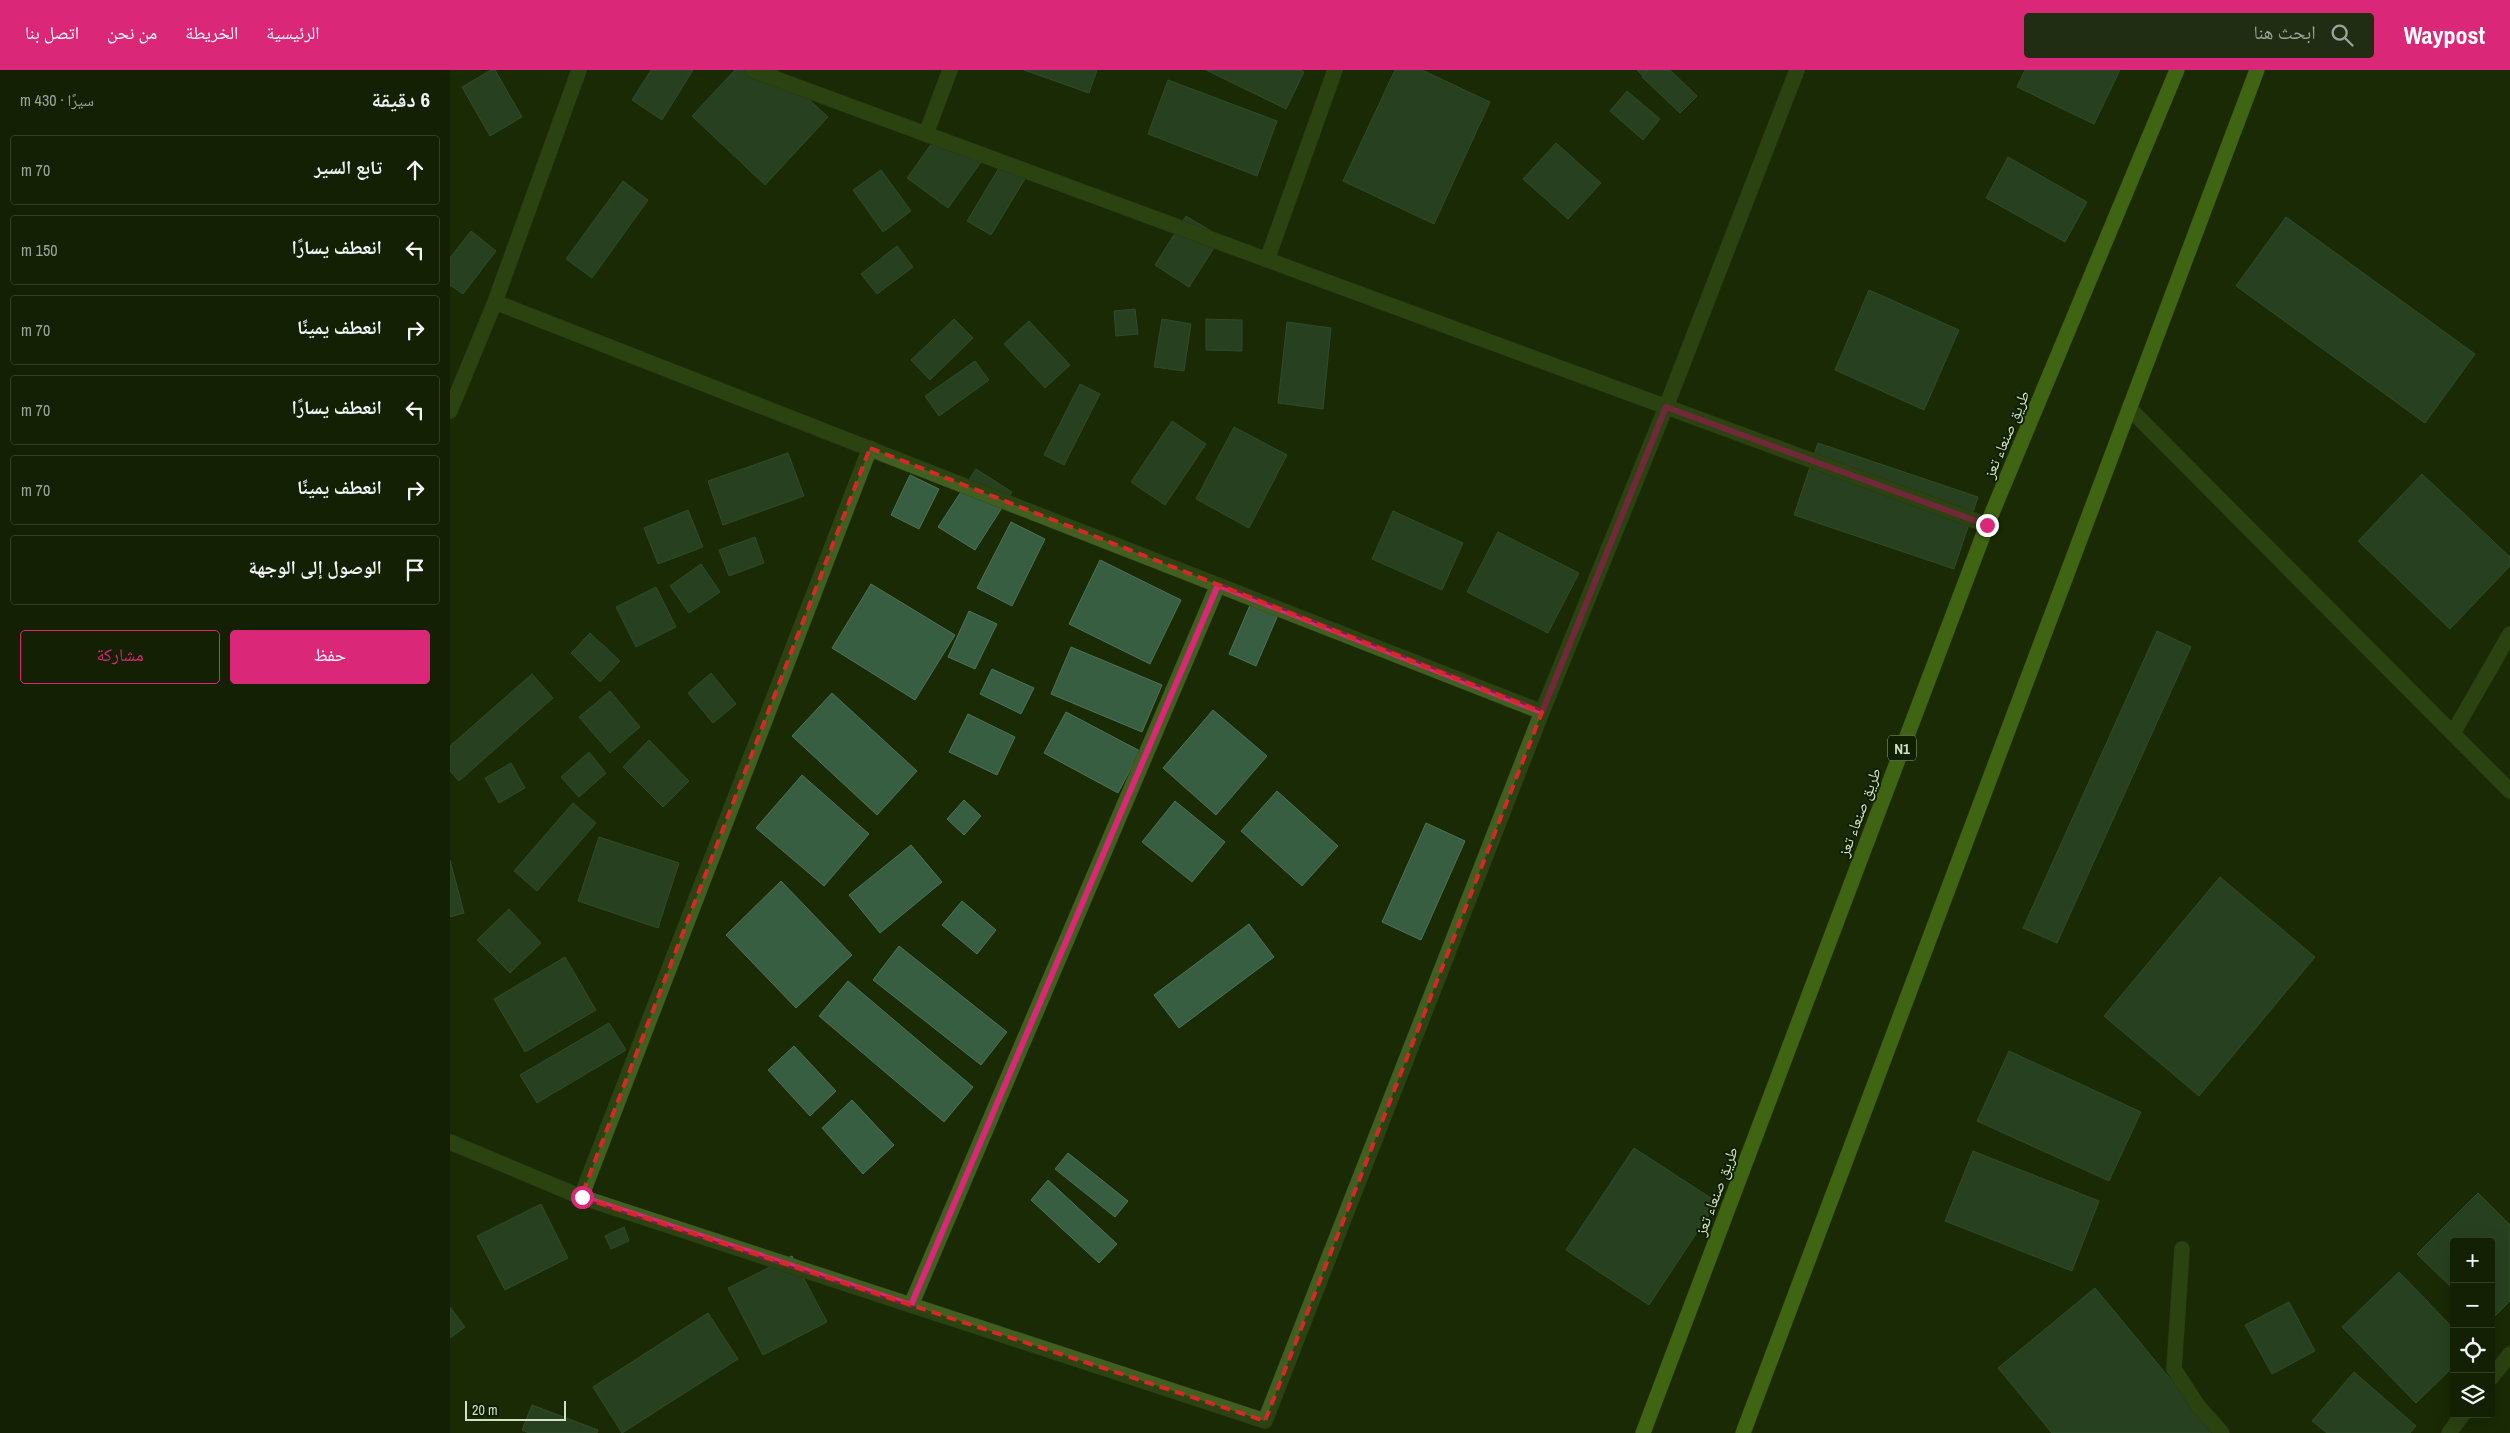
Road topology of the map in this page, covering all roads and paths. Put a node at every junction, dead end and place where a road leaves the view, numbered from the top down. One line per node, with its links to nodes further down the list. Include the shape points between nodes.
1 (579, 70): 10 (street)
2 (752, 70): 8 (street)
3 (950, 70): 8 (street)
4 (1335, 70): 9 (street)
5 (1797, 70): 11 (street)
6 (2177, 70): 15 (highway, طريق صنعاء تعز / N1)
7 (2257, 70): 12 (highway)
8 (926, 134): 9 (street)
9 (1267, 260): 11 (street)
10 (495, 302): 13 (street); 14 (street)
11 (1666, 407): 15 (street); 18 (street)
12 (2129, 408): 19 (street); 29 (highway)
13 (450, 411)
14 (870, 448): 16 (street); 22 (street)
15 (1987, 525): 28 (highway, طريق صنعاء تعز / N1)
16 (1218, 585): 18 (street); 24 (street)
17 (2510, 634): 19 (street)
18 (1542, 712): 24 (street, via 1265,1421)
19 (2452, 733): 20 (street)
20 (2510, 791)
21 (450, 1142): 22 (street)
22 (582, 1197): 24 (street)
23 (2182, 1249): 30 (street, via 2174,1369 2198,1406)
24 (911, 1305)
25 (2510, 1354): 26 (street)
26 (2495, 1373)
27 (2460, 1418): 31 (street)
28 (1643, 1433)
29 (1743, 1433)
30 (2222, 1433)
31 (2449, 1433)

